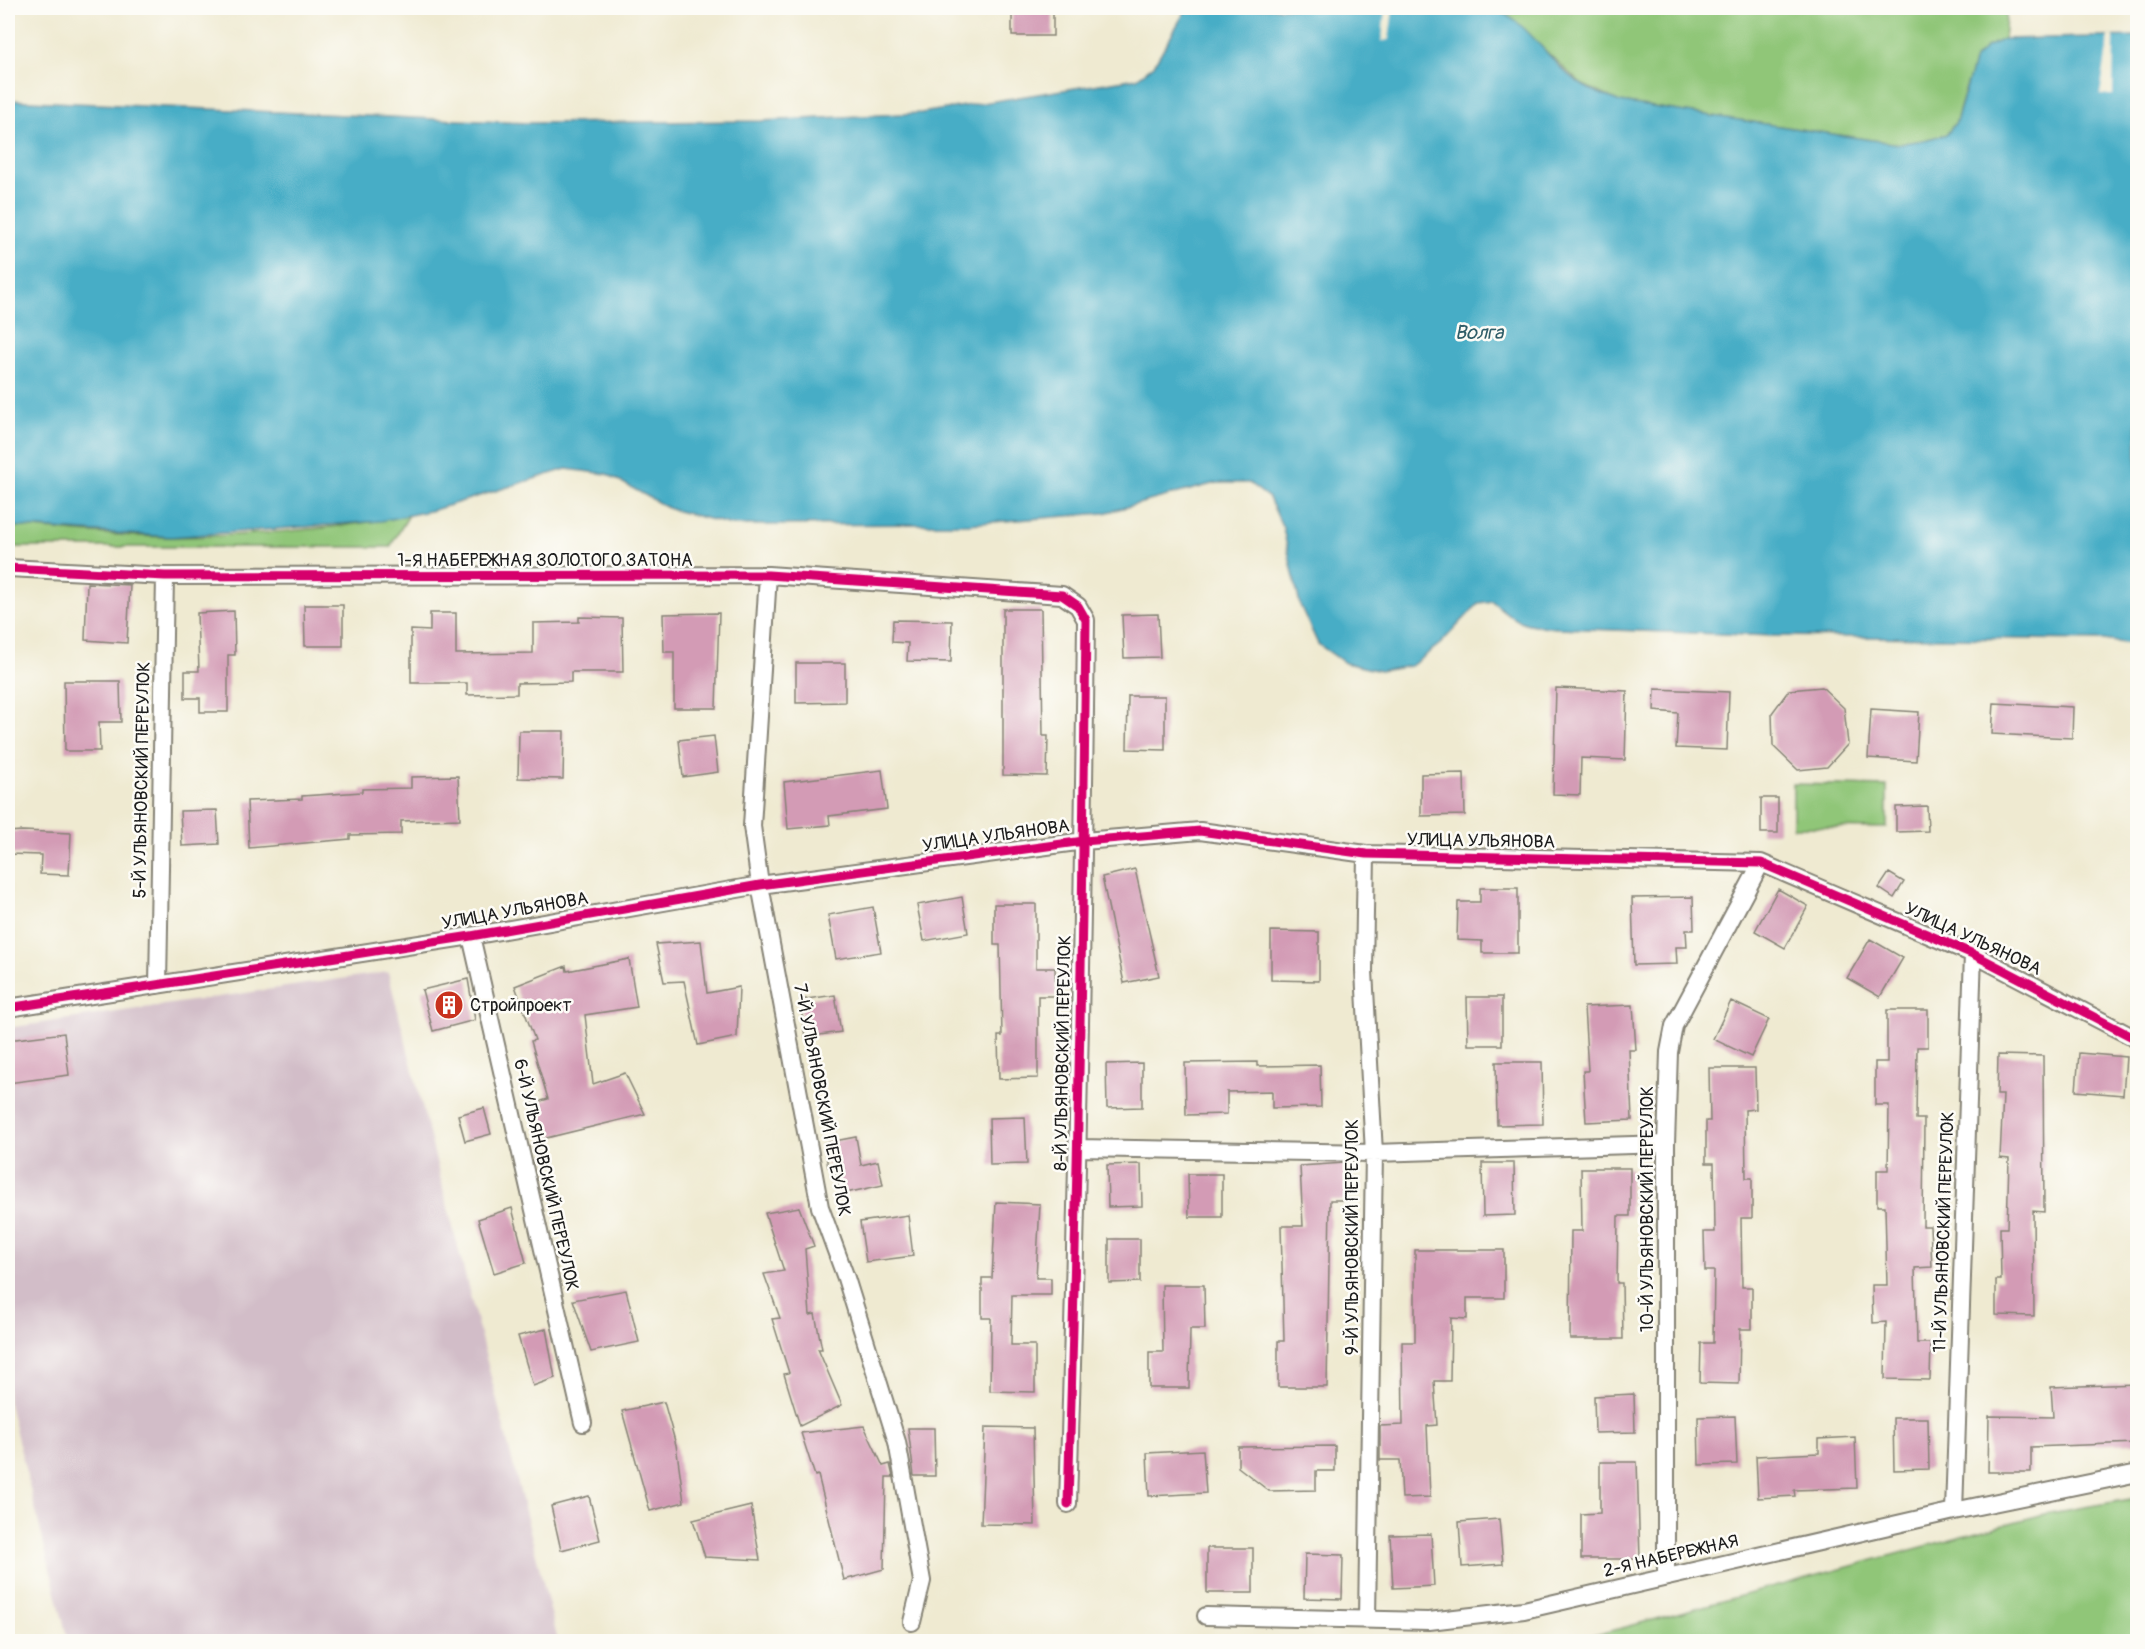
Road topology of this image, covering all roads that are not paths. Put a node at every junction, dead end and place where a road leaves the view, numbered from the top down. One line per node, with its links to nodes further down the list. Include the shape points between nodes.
1 (8, 567): 3 (street, 1-Я НАБЕРЕЖНАЯ ЗОЛОТОГО ЗАТОНА)
2 (768, 575): 3 (street, 1-Я НАБЕРЕЖНАЯ ЗОЛОТОГО ЗАТОНА); 4 (street, 1-Я НАБЕРЕЖНАЯ ЗОЛОТОГО ЗАТОНА, via 1062,595); 8 (street, 7-Й УЛЬЯНОВСКИЙ ПЕРЕУЛОК, via 752,826)
3 (165, 576): 11 (street, 5-Й УЛЬЯНОВСКИЙ ПЕРЕУЛОК)
4 (1078, 606): 5 (street, 8-Й УЛЬЯНОВСКИЙ ПЕРЕУЛОК, via 1086,620)
5 (1084, 841): 6 (street, УЛИЦА УЛЬЯНОВА, via 1200,831); 8 (street, УЛИЦА УЛЬЯНОВА); 15 (street, 8-Й УЛЬЯНОВСКИЙ ПЕРЕУЛОК)
6 (1366, 854): 7 (street, УЛИЦА УЛЬЯНОВА); 16 (street, 9-Й УЛЬЯНОВСКИЙ ПЕРЕУЛОК, via 1364,971)
7 (1761, 863): 10 (street, УЛИЦА УЛЬЯНОВА); 14 (street, 10-Й УЛЬЯНОВСКИЙ ПЕРЕУЛОК, via 1674,1026 1669,1052)
8 (760, 885): 9 (street, УЛИЦА УЛЬЯНОВА); 24 (street, 7-Й УЛЬЯНОВСКИЙ ПЕРЕУЛОК, via 820,1207 897,1442 922,1581)
9 (471, 936): 11 (street, УЛИЦА УЛЬЯНОВА); 17 (street, 6-Й УЛЬЯНОВСКИЙ ПЕРЕУЛОК)
10 (1973, 954): 13 (street, УЛИЦА УЛЬЯНОВА); 20 (street, 11-Й УЛЬЯНОВСКИЙ ПЕРЕУЛОК)
11 (158, 985): 12 (street, УЛИЦА УЛЬЯНОВА)
12 (8, 1008)
13 (2138, 1040)
14 (1666, 1144): 16 (street); 21 (street, 10-Й УЛЬЯНОВСКИЙ ПЕРЕУЛОК)
15 (1078, 1148): 16 (street); 19 (street, 8-Й УЛЬЯНОВСКИЙ ПЕРЕУЛОК)
16 (1374, 1153): 23 (street, 9-Й УЛЬЯНОВСКИЙ ПЕРЕУЛОК)
17 (584, 1423)
18 (2138, 1473): 20 (street, 2-Я НАБЕРЕЖНАЯ)
19 (1068, 1503)
20 (1954, 1511): 21 (street, 2-Я НАБЕРЕЖНАЯ)
21 (1666, 1577): 23 (street, 2-Я НАБЕРЕЖНАЯ, via 1524,1610 1429,1621)
22 (1206, 1616): 23 (street, 2-Я НАБЕРЕЖНАЯ)
23 (1367, 1619)
24 (912, 1622)

